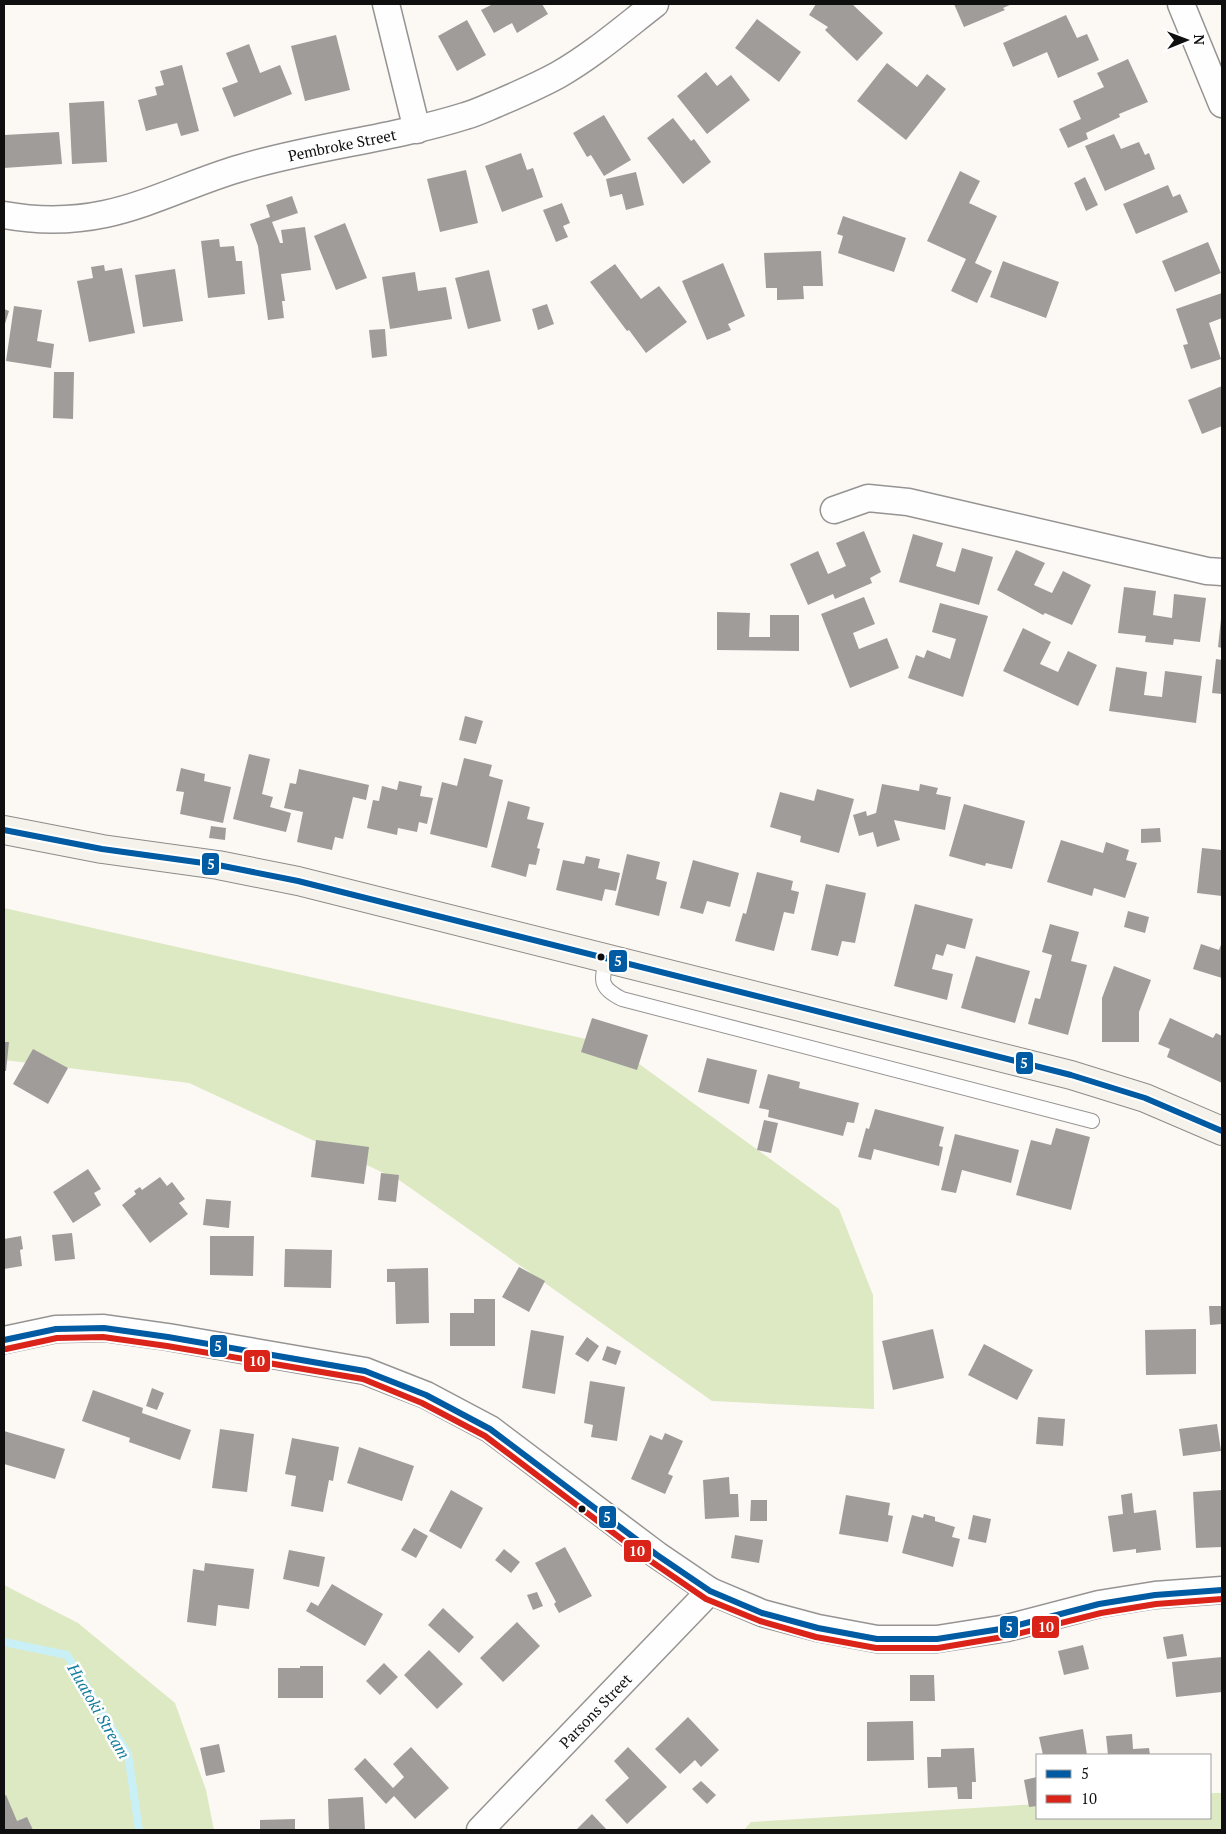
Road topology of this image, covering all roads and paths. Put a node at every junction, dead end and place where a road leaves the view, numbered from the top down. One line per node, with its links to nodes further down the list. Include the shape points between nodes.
1 (386, 4): 5 (street)
2 (655, 4): 5 (street, Pembroke Street, via 559,74 467,116)
3 (1181, 4): 4 (street)
4 (1222, 104)
5 (417, 130): 6 (street, Pembroke Street, via 241,168 105,214 30,220)
6 (4, 215)
7 (834, 510): 8 (street, via 868,498 908,502 1206,571)
8 (1222, 572)
9 (4, 830): 10 (street, via 102,850 218,865 298,881)
10 (607, 958): 11 (lane, via 602,978 608,991 622,999); 12 (street, via 1071,1075 1145,1098)
11 (1092, 1121)
12 (1222, 1131)
13 (4, 1340): 15 (street, via 56,1329 104,1328 365,1371 426,1395 490,1429)
14 (1222, 1590): 15 (street, via 1099,1604 1006,1628 937,1640 877,1640 818,1628 762,1613)
15 (710, 1591): 16 (street, Parsons Street)
16 (480, 1830)

